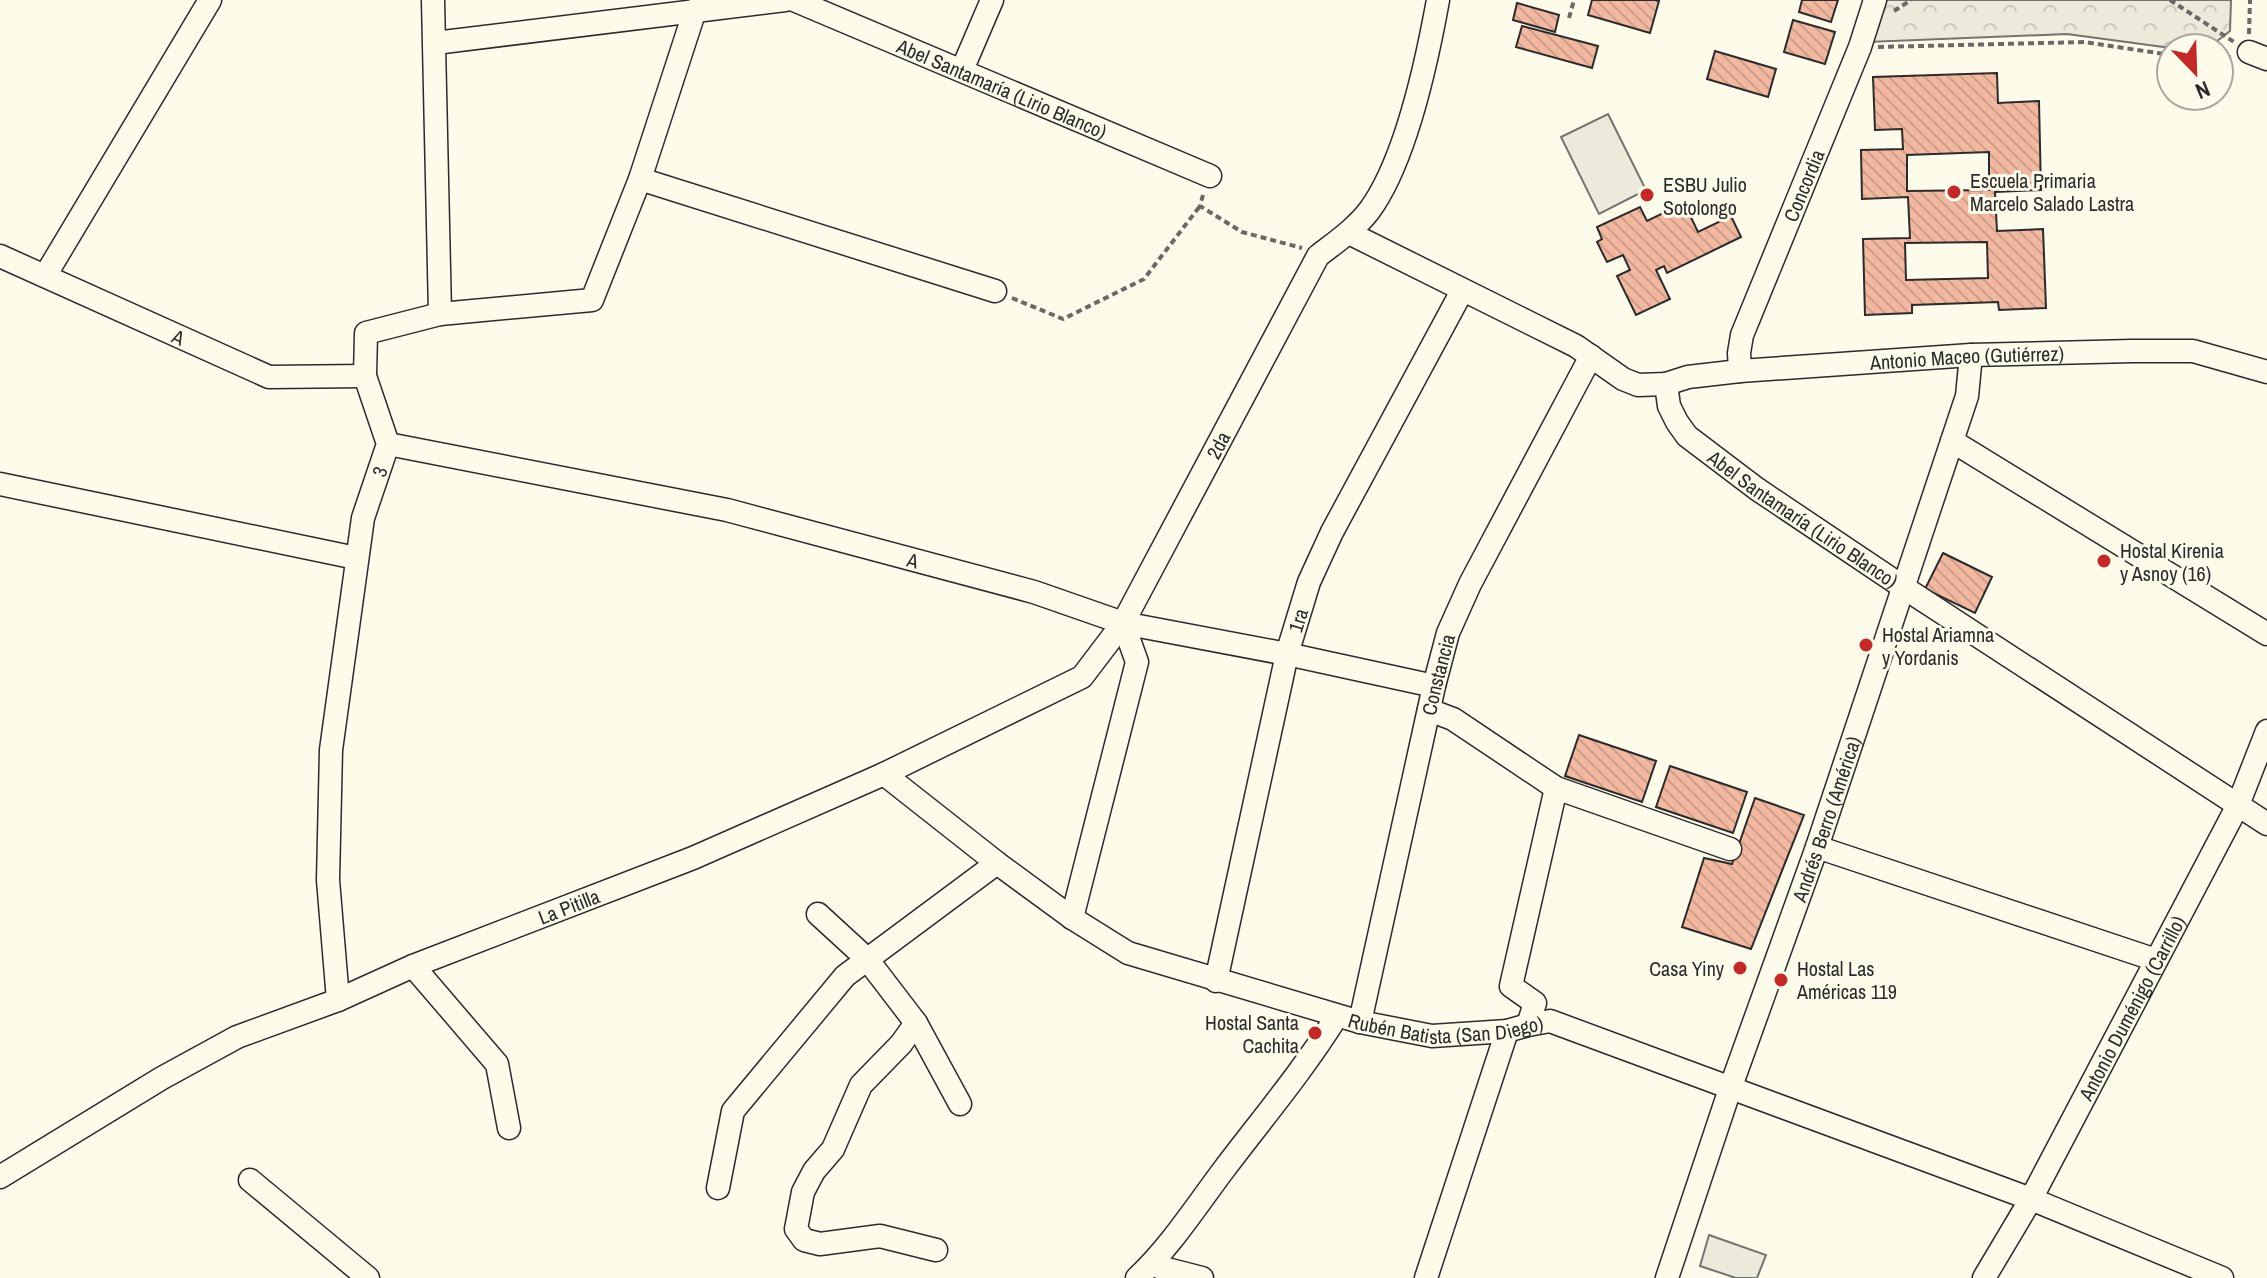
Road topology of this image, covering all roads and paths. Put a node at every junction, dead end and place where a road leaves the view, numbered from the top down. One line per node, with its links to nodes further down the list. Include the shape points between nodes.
1 (210, 0): 24 (street)
2 (433, 0): 13 (street)
3 (785, 0): 11 (street)
4 (794, 0): 17 (street, Abel Santamaría (Lirio Blanco))
5 (992, 0): 17 (street)
6 (1438, 0): 21 (street, 2da, via 1396,161 1369,210)
7 (1574, 0): 12 (path)
8 (1875, 0): 14 (street, Concordia)
9 (2170, 0): 16 (path)
10 (2250, 0): 16 (path)
11 (695, 10): 13 (street); 19 (street)
12 (1569, 18)
13 (435, 43): 27 (street)
14 (1860, 47): 15 (path, via 2084,42); 30 (street, Concordia, via 1742,335)
15 (2155, 53)
16 (2258, 56)
17 (962, 70): 18 (street, Abel Santamaría (Lirio Blanco))
18 (1210, 176): 20 (path)
19 (640, 179): 25 (street); 27 (street, via 592,300)
20 (1200, 206): 23 (path, via 1242,232); 25 (path, via 1144,279 1063,319)
21 (1349, 233): 23 (street, 2da); 26 (street)
22 (0, 256): 24 (street, A)
23 (1318, 256): 39 (street, 2da)
24 (45, 276): 32 (street, A, via 269,377)
25 (995, 291)
26 (1462, 291): 29 (street); 41 (street, 1ra, via 1332,532 1309,582)
27 (440, 314): 32 (street, 3, via 366,333)
28 (1971, 355): 30 (street, Antonio Maceo (Gutiérrez)); 31 (street, Antonio Maceo (Gutiérrez), via 2193,351); 34 (street, Andrés Berro (América), via 1967,396)
29 (1591, 356): 33 (street, via 1638,385); 42 (street, Constancia, via 1470,584 1448,633)
30 (1740, 371): 33 (street, Antonio Maceo (Gutiérrez))
31 (2267, 372)
32 (365, 376): 35 (street, 3)
33 (1666, 384): 38 (street, Abel Santamaría (Lirio Blanco), via 1669,406 1687,436)
34 (1952, 441): 38 (street, Andrés Berro (América)); 40 (street)
35 (388, 444): 37 (street, 3, via 363,518); 39 (street, A, via 727,510 1034,592)
36 (0, 484): 37 (street)
37 (356, 558): 58 (street, 3, via 331,750 328,880)
38 (1903, 587): 47 (street, Abel Santamaría (Lirio Blanco)); 49 (street, Andrés Berro (América))
39 (1123, 623): 41 (street, A); 45 (street, La Pitilla, via 1082,677); 53 (street, via 1137,662)
40 (2267, 634)
41 (1287, 654): 42 (street, A); 57 (street, 1ra)
42 (1434, 686): 43 (street, Constancia)
43 (1429, 710): 46 (street, via 1453,719); 60 (street, Constancia)
44 (2267, 731): 47 (street, Antonio Duménigo (Carrillo))
45 (884, 774): 51 (street, Rubén Batista (San Diego)); 56 (street, La Pitilla, via 693,858)
46 (1556, 788): 50 (street); 62 (street, via 1511,986 1535,1003)
47 (2238, 805): 48 (street, Abel Santamaría (Lirio Blanco)); 55 (street, Antonio Duménigo (Carrillo))
48 (2267, 824)
49 (1817, 847): 55 (street); 63 (street, Andrés Berro (América))
50 (1730, 849)
51 (997, 863): 53 (street, Rubén Batista (San Diego)); 54 (street)
52 (818, 914): 54 (street)
53 (1072, 918): 57 (street, Rubén Batista (San Diego), via 1128,953)
54 (867, 959): 61 (street); 68 (street, via 845,976 733,1111)
55 (2156, 960): 69 (street, Antonio Duménigo (Carrillo))
56 (413, 966): 58 (street, La Pitilla); 65 (street, via 497,1064)
57 (1216, 981): 59 (street, Rubén Batista (San Diego))
58 (338, 1000): 66 (street, La Pitilla, via 237,1037)
59 (1337, 1016): 60 (street, Rubén Batista (San Diego)); 71 (street)
60 (1360, 1022): 62 (street, Rubén Batista (San Diego), via 1432,1036)
61 (916, 1023): 64 (street); 70 (street, via 861,1085 833,1149 803,1192 796,1229 804,1240 820,1244 880,1236)
62 (1518, 1028): 63 (street, Rubén Batista (San Diego), via 1550,1021); 74 (street)
63 (1730, 1089): 69 (street, Rubén Batista (San Diego)); 75 (street, Andrés Berro (América))
64 (960, 1104)
65 (509, 1128)
66 (0, 1177)
67 (250, 1180): 72 (street)
68 (718, 1188)
69 (2031, 1199): 76 (street, Antonio Duménigo (Carrillo)); 77 (street, Rubén Batista (San Diego))
70 (936, 1250)
71 (1144, 1271): 73 (street)
72 (368, 1278)
73 (1202, 1278)
74 (1426, 1278)
75 (1667, 1278)
76 (1984, 1278)
77 (2222, 1278)

